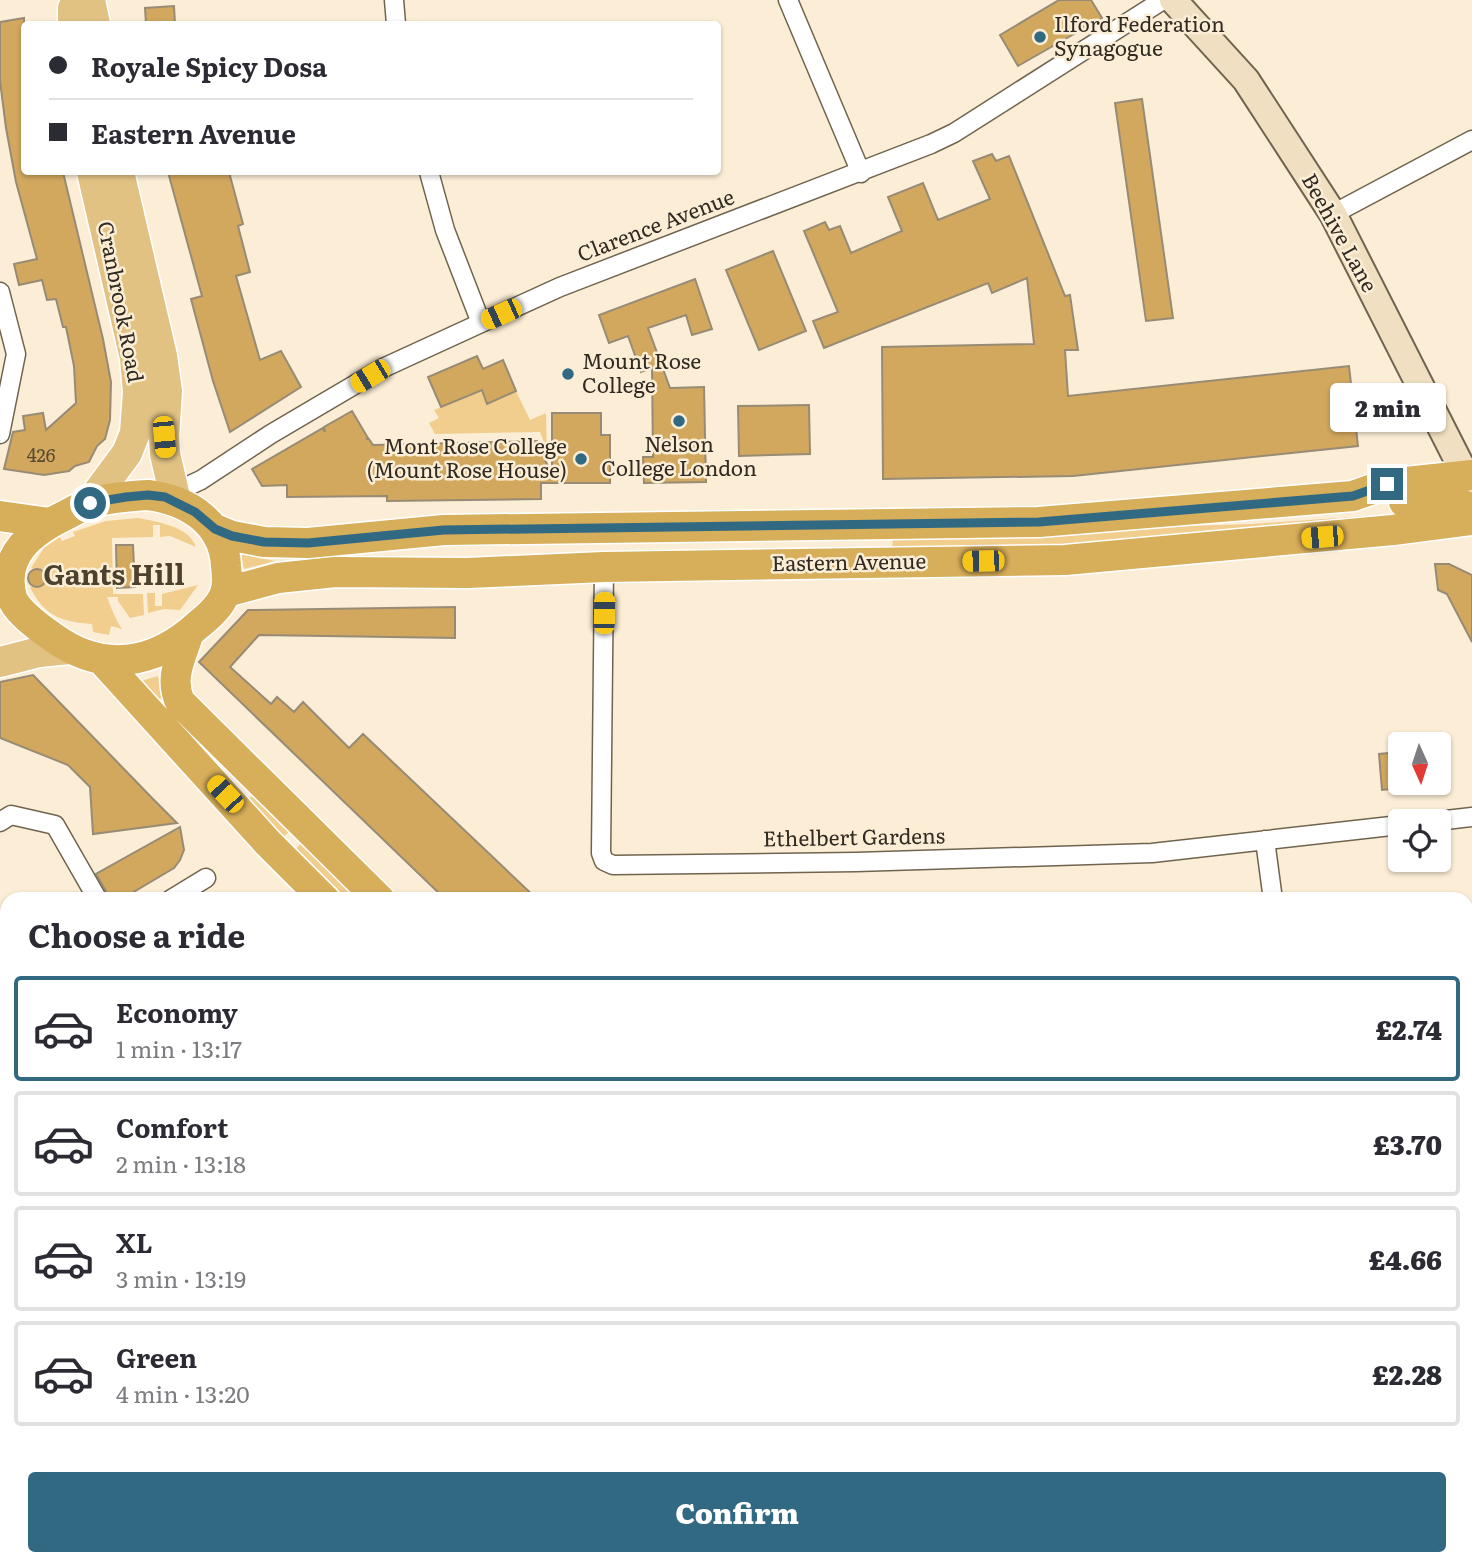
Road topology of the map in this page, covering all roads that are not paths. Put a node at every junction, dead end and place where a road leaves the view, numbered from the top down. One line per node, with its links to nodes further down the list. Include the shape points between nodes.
1 (78, 0): 7 (main road)
2 (90, 0): 8 (main road)
3 (394, 0): 9 (street)
4 (788, 0): 11 (street)
5 (1163, 0): 11 (street, Clarence Avenue, via 954,132)
6 (1173, 0): 15 (main road, Beehive Lane, via 1246,80)
7 (74, 21)
8 (94, 21)
9 (396, 21)
10 (1472, 140): 15 (street)
11 (861, 173): 17 (street, Clarence Avenue, via 560,287)
12 (93, 175): 22 (main road, Cranbrook Road, via 135,358 138,392 135,433 127,453)
13 (119, 175): 20 (main road, Cranbrook Road, via 162,356 167,391 164,445)
14 (430, 175): 17 (street, via 445,230)
15 (1333, 214): 19 (main road, Beehive Lane)
16 (0, 292): 18 (street, via 16,355)
17 (481, 323): 20 (street, Clarence Avenue, via 383,368)
18 (0, 434)
19 (1471, 479): 21 (highway, Eastern Avenue, via 1387,484)
20 (172, 496): 22 (highway); 27 (highway)
21 (1353, 496): 23 (highway, via 1372,504 1442,499); 27 (highway, Eastern Avenue, via 1039,522 444,530 308,543 264,542)
22 (90, 503): 26 (highway)
23 (1472, 510)
24 (0, 516): 26 (highway)
25 (1472, 520): 28 (highway, Eastern Avenue, via 1065,560)
26 (50, 523): 29 (highway, via 34,531 15,552)
27 (215, 529): 30 (highway, via 226,558)
28 (604, 567): 30 (highway, Eastern Avenue, via 335,572 278,578); 39 (street, Ethelbert Gardens, via 601,853 604,861 613,865 1152,853)
29 (4, 585): 32 (highway, via 24,613)
30 (226, 592): 31 (highway)
31 (188, 635): 33 (highway, via 139,659); 44 (highway, via 174,679 180,702)
32 (69, 649): 33 (highway); 34 (main road)
33 (102, 660): 43 (highway)
34 (0, 662)
35 (1472, 817): 36 (street)
36 (1451, 819)
37 (0, 822): 41 (street, via 11,815 55,825)
38 (1388, 826): 39 (street, Ethelbert Gardens)
39 (1265, 840): 45 (street)
40 (206, 878): 42 (street)
41 (94, 892)
42 (183, 892)
43 (317, 892)
44 (372, 892)
45 (1272, 892)

